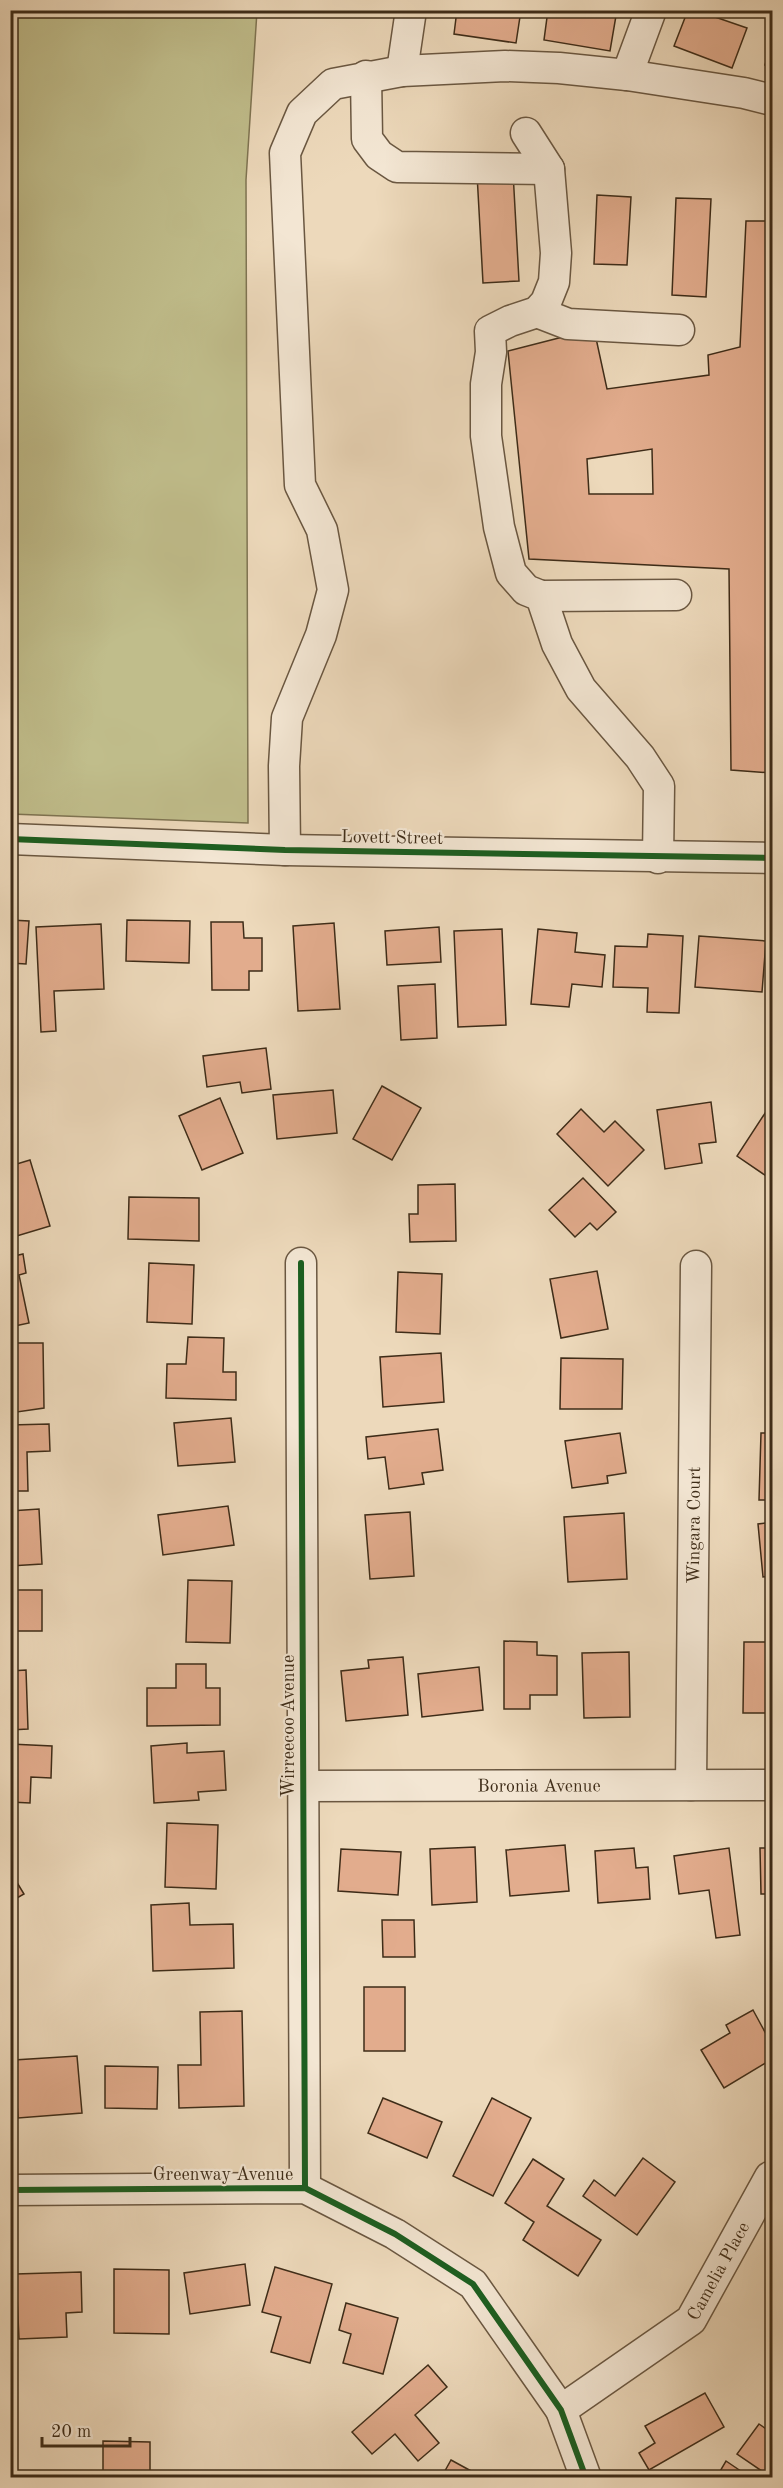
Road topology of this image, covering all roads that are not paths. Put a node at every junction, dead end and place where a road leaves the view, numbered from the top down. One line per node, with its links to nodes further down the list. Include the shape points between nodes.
1 (411, 10): 3 (street)
2 (651, 10): 4 (street)
3 (402, 71): 4 (street, via 505,66); 5 (street)
4 (627, 75): 6 (street)
5 (366, 76): 8 (street, via 367,140 379,155 397,167); 14 (street, via 333,84 302,113 285,153 300,485 322,530 333,590 321,635 286,718)
6 (772, 100)
7 (526, 134): 8 (street)
8 (549, 169): 9 (street, via 556,253 554,282)
9 (537, 312): 10 (street, via 568,324); 12 (street, via 489,331 486,436 499,528 511,573 526,590)
10 (679, 330)
11 (676, 595): 12 (street)
12 (541, 596): 15 (street, via 557,644 580,689 640,757 659,786)
13 (10, 839): 14 (street, Lovett Street)
14 (285, 849): 15 (street, Lovett Street)
15 (658, 858): 16 (street, Lovett Street)
16 (772, 858)
17 (300, 1263): 21 (street, Wirreecoo Avenue)
18 (696, 1266): 19 (street, Wingara Court)
19 (691, 1785): 20 (street, Boronia Avenue); 21 (street, Boronia Avenue)
20 (772, 1785)
21 (303, 1786): 23 (street, Wirreecoo Avenue)
22 (770, 2177): 25 (street, Camelia Place, via 692,2320)
23 (305, 2188): 24 (street, Greenway Avenue); 25 (street, Greenway Avenue, via 395,2234 472,2284)
24 (10, 2190)
25 (561, 2410): 26 (street, Greenway Avenue)
26 (586, 2478)

